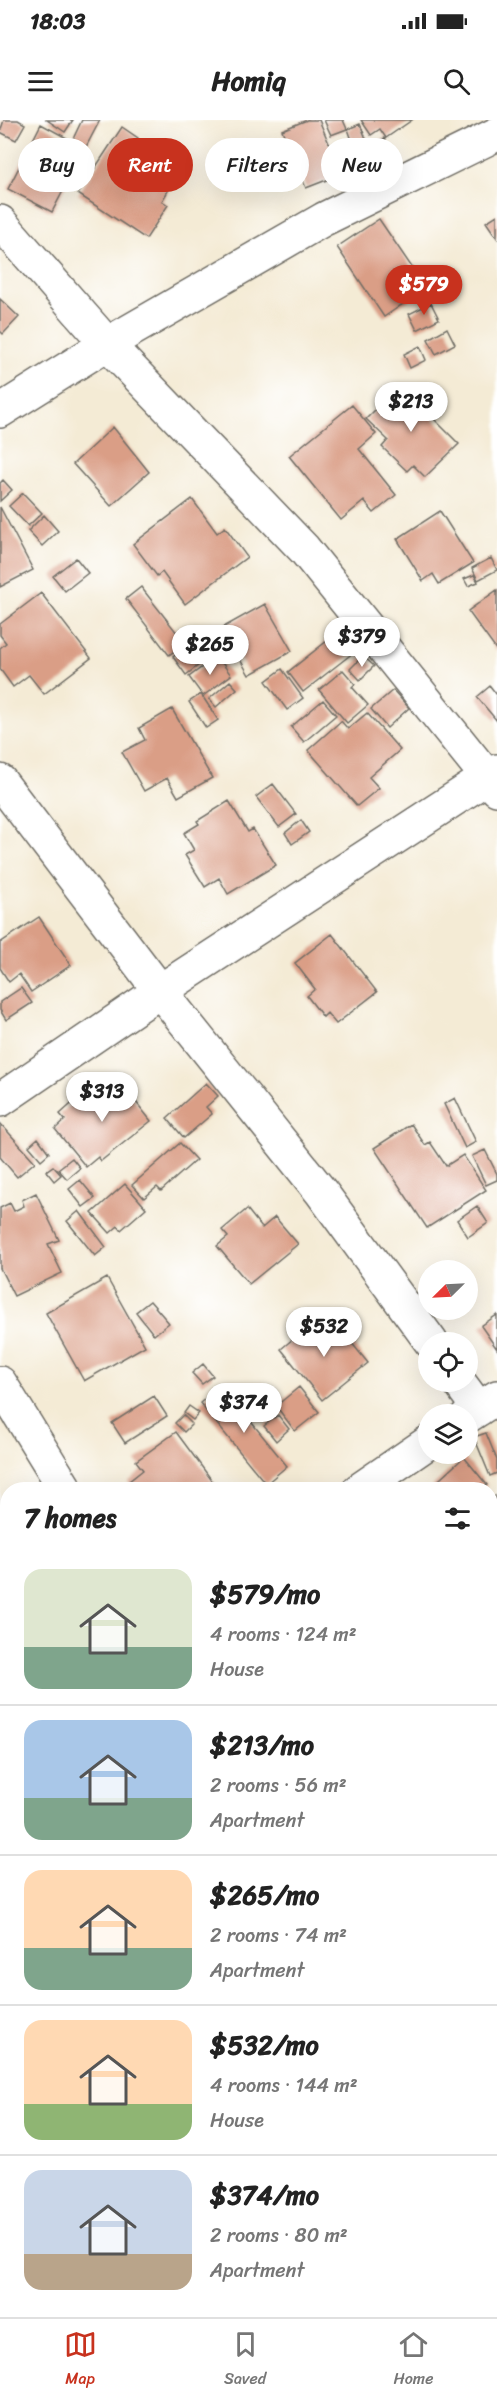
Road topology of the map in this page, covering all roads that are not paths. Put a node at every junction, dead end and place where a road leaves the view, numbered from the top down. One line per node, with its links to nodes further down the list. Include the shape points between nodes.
1 (497, 134): 3 (main road, via 324,219)
2 (0, 222): 3 (main road)
3 (107, 344): 4 (main road); 5 (main road, via 304,549)
4 (0, 411)
5 (494, 779): 7 (main road)
6 (0, 782): 7 (main road)
7 (160, 991): 8 (main road); 9 (main road, via 322,1193)
8 (0, 1100)
9 (424, 1332)
10 (0, 1383): 14 (main road)
11 (468, 1392): 12 (main road)
12 (481, 1407)
13 (418, 1450): 15 (main road)
14 (61, 1482)
15 (371, 1482)

